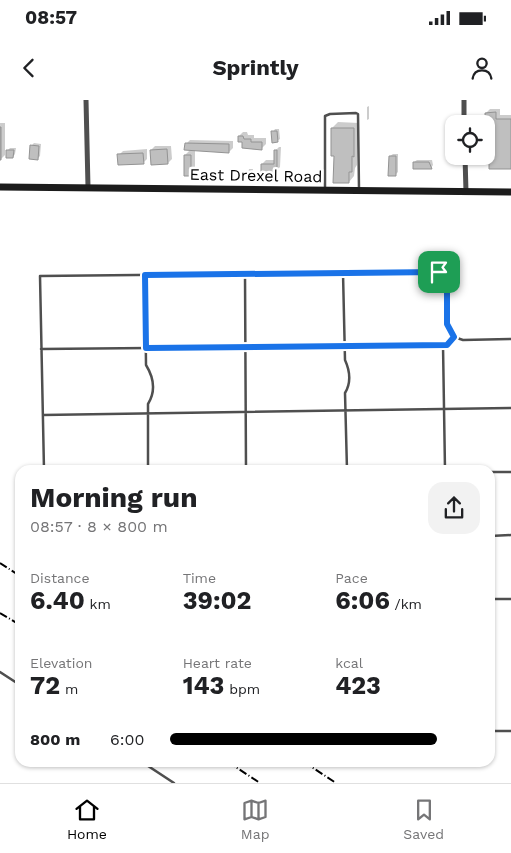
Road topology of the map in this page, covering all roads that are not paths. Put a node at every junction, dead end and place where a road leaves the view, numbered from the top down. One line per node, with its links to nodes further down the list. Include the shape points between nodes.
1 (86, 100): 5 (street)
2 (464, 100): 3 (street)
3 (464, 115)
4 (465, 165): 9 (street)
5 (88, 187): 6 (street, East Drexel Road); 7 (street, East Drexel Road)
6 (0, 188)
7 (325, 190): 8 (street, East Drexel Road); 8 (lane, via 324,116 356,113)
8 (359, 190): 9 (street, East Drexel Road)
9 (466, 192): 10 (street, East Drexel Road)
10 (511, 192)
11 (343, 273): 12 (lane); 14 (lane, via 439,272 447,280 447,324); 17 (lane)
12 (245, 274): 13 (lane); 18 (lane)
13 (145, 275): 19 (lane); 20 (lane, via 40,276)
14 (454, 337): 15 (lane, via 463,340); 16 (lane)
15 (511, 339)
16 (443, 345): 17 (lane); 22 (lane)
17 (345, 346): 18 (lane); 23 (lane, via 345,360 349,368)
18 (245, 347): 19 (lane); 24 (lane)
19 (146, 348): 20 (lane); 25 (lane, via 153,396 148,404)
20 (41, 349): 26 (lane)
21 (511, 408): 22 (lane)
22 (444, 409): 23 (lane); 31 (lane)
23 (346, 410): 24 (lane); 30 (lane)
24 (246, 412): 25 (lane); 29 (lane)
25 (148, 414): 26 (lane); 28 (lane)
26 (43, 415): 27 (lane)
27 (44, 465)
28 (148, 465)
29 (246, 465)
30 (347, 465)
31 (445, 465)
32 (495, 472): 33 (lane)
33 (511, 472)
34 (495, 536): 35 (lane)
35 (511, 536)
36 (495, 599): 37 (lane)
37 (511, 599)
38 (0, 672): 39 (lane)
39 (15, 682)
40 (495, 731): 41 (lane)
41 (511, 731)
42 (150, 767): 43 (lane)
43 (174, 783)

